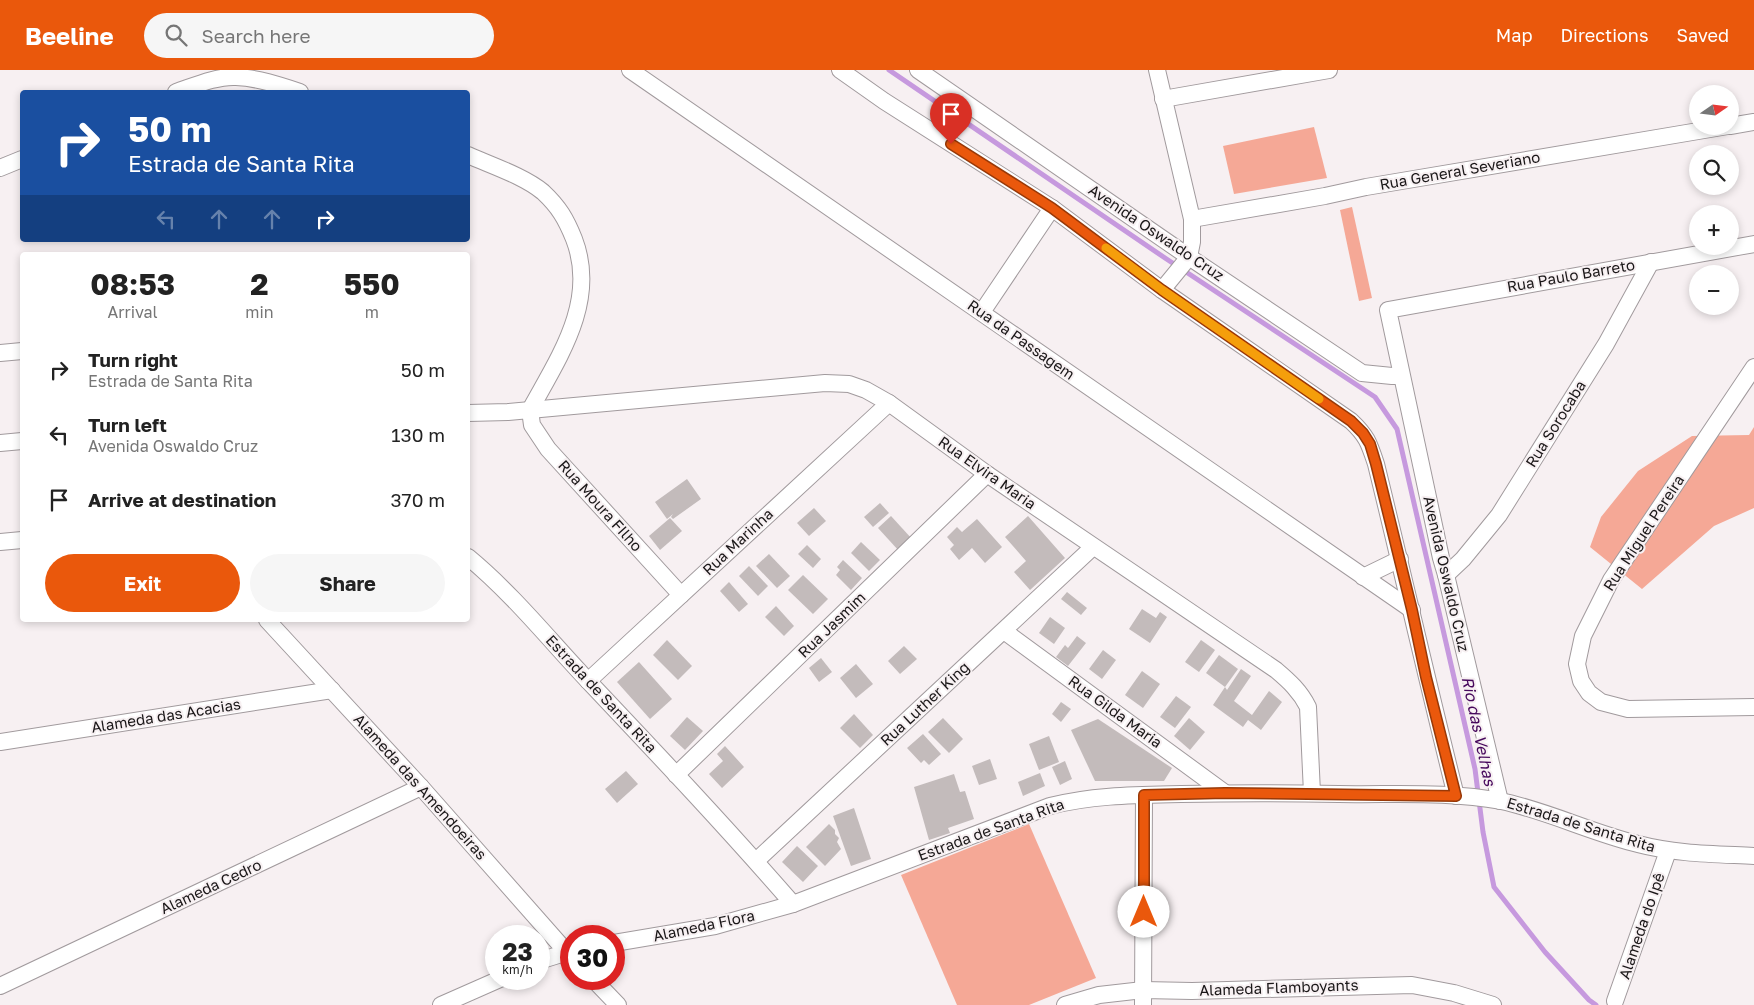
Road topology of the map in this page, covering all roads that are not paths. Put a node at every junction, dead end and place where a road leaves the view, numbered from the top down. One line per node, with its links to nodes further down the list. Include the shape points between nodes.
1 (630, 70): 22 (street, Rua da Passagem)
2 (840, 70): 15 (street)
3 (918, 70): 18 (street, Avenida Oswaldo Cruz)
4 (1157, 70): 8 (street)
5 (1329, 70): 8 (street)
6 (182, 90): 7 (street, via 234,77 268,81)
7 (294, 90)
8 (1163, 99): 16 (street)
9 (1754, 122): 10 (street, Rua General Severiano)
10 (1739, 124)
11 (1689, 133): 16 (street, Rua General Severiano)
12 (470, 156): 28 (street, via 514,174 542,191 565,216 579,252 582,283 577,314 563,350)
13 (20, 160): 14 (street)
14 (0, 168)
15 (1052, 208): 20 (street); 22 (street)
16 (1192, 219): 18 (street, via 1192,242)
17 (1754, 244): 19 (street, Rua Paulo Barreto)
18 (1187, 259): 20 (street); 26 (street, Avenida Oswaldo Cruz, via 1362,373)
19 (1651, 262): 21 (street, Rua Paulo Barreto); 38 (street, Rua Sorocaba, via 1606,344 1499,515)
20 (1167, 285): 37 (street, via 1363,433 1376,464)
21 (1388, 310): 26 (street, Avenida Oswaldo Cruz)
22 (982, 312): 39 (street, Rua da Passagem)
23 (20, 351): 24 (street)
24 (0, 353)
25 (1754, 367): 46 (street, Rua Miguel Pereira, via 1611,580 1583,636 1577,664 1580,681 1589,693 1601,702 1628,710)
26 (1397, 376): 38 (street, Avenida Oswaldo Cruz)
27 (889, 403): 28 (street, Rua Elvira Maria, via 849,384 825,383); 32 (street, Rua Elvira Maria); 40 (street, Rua Marinha)
28 (530, 410): 29 (street, Rua Elvira Maria); 40 (street, Rua Moura FIlho, via 532,425 548,449)
29 (470, 413)
30 (20, 441): 31 (street)
31 (0, 443)
32 (987, 474): 35 (street, Rua Elvira Maria); 48 (street, Rua Jasmim)
33 (20, 540): 34 (street)
34 (0, 542)
35 (1093, 546): 43 (street, Rua Luther King); 51 (street, Rua Elvira Maria, via 1276,670 1302,695 1308,707)
36 (470, 559): 44 (street, Estrada de Santa Rita, via 524,610)
37 (1400, 559): 39 (street); 41 (street)
38 (1446, 575): 54 (street, Avenida Oswaldo Cruz)
39 (1363, 577): 41 (street, Rua da Passagem)
40 (681, 595): 44 (street, Rua Marinha)
41 (1412, 610): 53 (street, via 1426,677)
42 (269, 622): 45 (street, Alameda das Amendoeiras)
43 (1004, 631): 50 (street, Rua Gilda Maria); 57 (street, Rua Luther King)
44 (588, 681): 48 (street, Estrada de Santa Rita)
45 (332, 690): 47 (street, Alameda das Acacias); 49 (street, Alameda das Amendoeiras)
46 (1754, 707)
47 (0, 742)
48 (676, 775): 57 (street, Estrada de Santa Rita)
49 (421, 787): 60 (street, Alameda das Amendoeiras); 61 (street, Alameda Cedro)
50 (1225, 793): 51 (street, Estrada de Santa Rita); 52 (street, Estrada de Santa Rita)
51 (1312, 793): 53 (street, Estrada de Santa Rita)
52 (1144, 795): 58 (street, Estrada de Santa Rita, via 1098,797 1050,806); 64 (street)
53 (1461, 796): 54 (street, Estrada de Santa Rita)
54 (1495, 801): 55 (street, Estrada de Santa Rita)
55 (1668, 851): 56 (street, Estrada de Santa Rita); 65 (street, Alameda do Ipê)
56 (1754, 856)
57 (756, 861): 58 (street, Estrada de Santa Rita)
58 (793, 904): 59 (street, Alameda Flora, via 716,926)
59 (625, 941)
60 (560, 942)
61 (0, 986)
62 (485, 986): 66 (street)
63 (604, 990): 67 (street)
64 (1143, 998): 68 (street, Alameda Flamboyants, via 1099,995); 69 (street, Alameda Flamboyants, via 1192,991 1412,985)
65 (1616, 1001)
66 (441, 1005)
67 (618, 1005)
68 (1065, 1005)
69 (1493, 1005)

